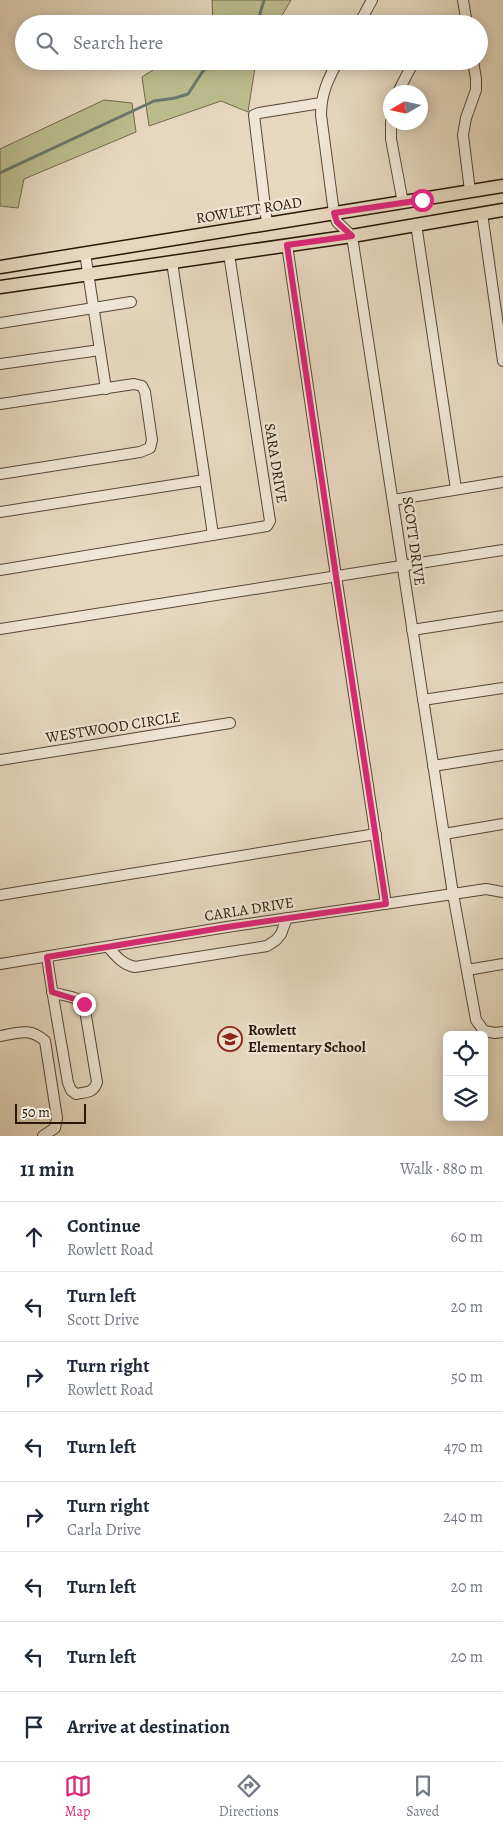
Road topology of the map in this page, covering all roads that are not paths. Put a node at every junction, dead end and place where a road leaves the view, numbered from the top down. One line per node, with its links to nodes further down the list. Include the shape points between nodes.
1 (372, 0): 3 (street)
2 (463, 0): 4 (street)
3 (363, 15)
4 (464, 15)
5 (333, 70): 9 (street)
6 (409, 70): 8 (street)
7 (475, 70): 12 (street, via 476,90 463,135)
8 (402, 85)
9 (322, 103): 15 (street); 17 (street, via 254,116)
10 (391, 130): 13 (street)
11 (503, 186): 12 (main road, ROWLETT ROAD)
12 (470, 191): 13 (main road, ROWLETT ROAD)
13 (403, 203): 15 (main road, ROWLETT ROAD)
14 (503, 210): 16 (main road)
15 (334, 213): 17 (main road, ROWLETT ROAD); 19 (street, via 337,222)
16 (482, 213): 18 (main road); 32 (street)
17 (267, 223): 20 (main road, ROWLETT ROAD)
18 (416, 224): 19 (main road); 39 (street)
19 (352, 236): 21 (main road); 40 (street, SCOTT DRIVE)
20 (156, 241): 22 (main road, ROWLETT ROAD); 24 (main road)
21 (287, 245): 23 (main road); 46 (street)
22 (85, 253): 25 (main road, ROWLETT ROAD); 26 (street)
23 (229, 254): 24 (main road); 42 (street, SARA DRIVE, via 270,521 261,528)
24 (166, 263): 26 (main road); 37 (street)
25 (0, 267)
26 (89, 274): 27 (main road); 29 (street)
27 (0, 287)
28 (131, 302): 29 (street)
29 (94, 308): 30 (street); 31 (street)
30 (0, 323)
31 (100, 350): 33 (street); 34 (street)
32 (503, 361)
33 (0, 364)
34 (106, 389): 35 (street); 36 (street, via 134,384 142,386 152,440 150,448)
35 (0, 404)
36 (0, 474)
37 (205, 480): 41 (street); 42 (street)
38 (503, 482): 39 (street)
39 (456, 489): 40 (street)
40 (393, 500): 44 (street, SCOTT DRIVE)
41 (0, 512)
42 (213, 535): 45 (street, SARA DRIVE)
43 (503, 550): 44 (street)
44 (402, 566): 46 (street); 49 (street, SCOTT DRIVE)
45 (0, 570)
46 (336, 576): 48 (street); 57 (street)
47 (503, 616): 49 (street)
48 (0, 629)
49 (412, 630): 51 (street, SCOTT DRIVE)
50 (503, 688): 51 (street)
51 (423, 700): 55 (street, SCOTT DRIVE)
52 (230, 723): 54 (street, WESTWOOD CIRCLE)
53 (503, 755): 55 (street)
54 (0, 760)
55 (434, 766): 58 (street, SCOTT DRIVE)
56 (503, 824): 58 (street)
57 (376, 834): 61 (street); 62 (street)
58 (444, 834): 60 (street, SCOTT DRIVE)
59 (503, 892): 60 (street, CARLA DRIVE, via 486,889)
60 (453, 894): 62 (street, CARLA DRIVE); 68 (street, SCOTT DRIVE)
61 (0, 895)
62 (386, 904): 63 (street, CARLA DRIVE)
63 (287, 918): 64 (street, CARLA DRIVE); 64 (street, via 276,940 267,946 245,950 135,967 122,962)
64 (108, 947): 65 (street, CARLA DRIVE)
65 (47, 957): 66 (street, CARLA DRIVE); 69 (street)
66 (0, 964)
67 (503, 964): 68 (street)
68 (467, 970): 70 (street, SCOTT DRIVE, via 476,1020 484,1031)
69 (52, 992): 69 (street, via 68,1083 76,1094 92,1091 97,1082 84,1004)
70 (503, 1032)
71 (0, 1036): 72 (street, via 28,1032 45,1041 57,1118 55,1128)
72 (43, 1136)

